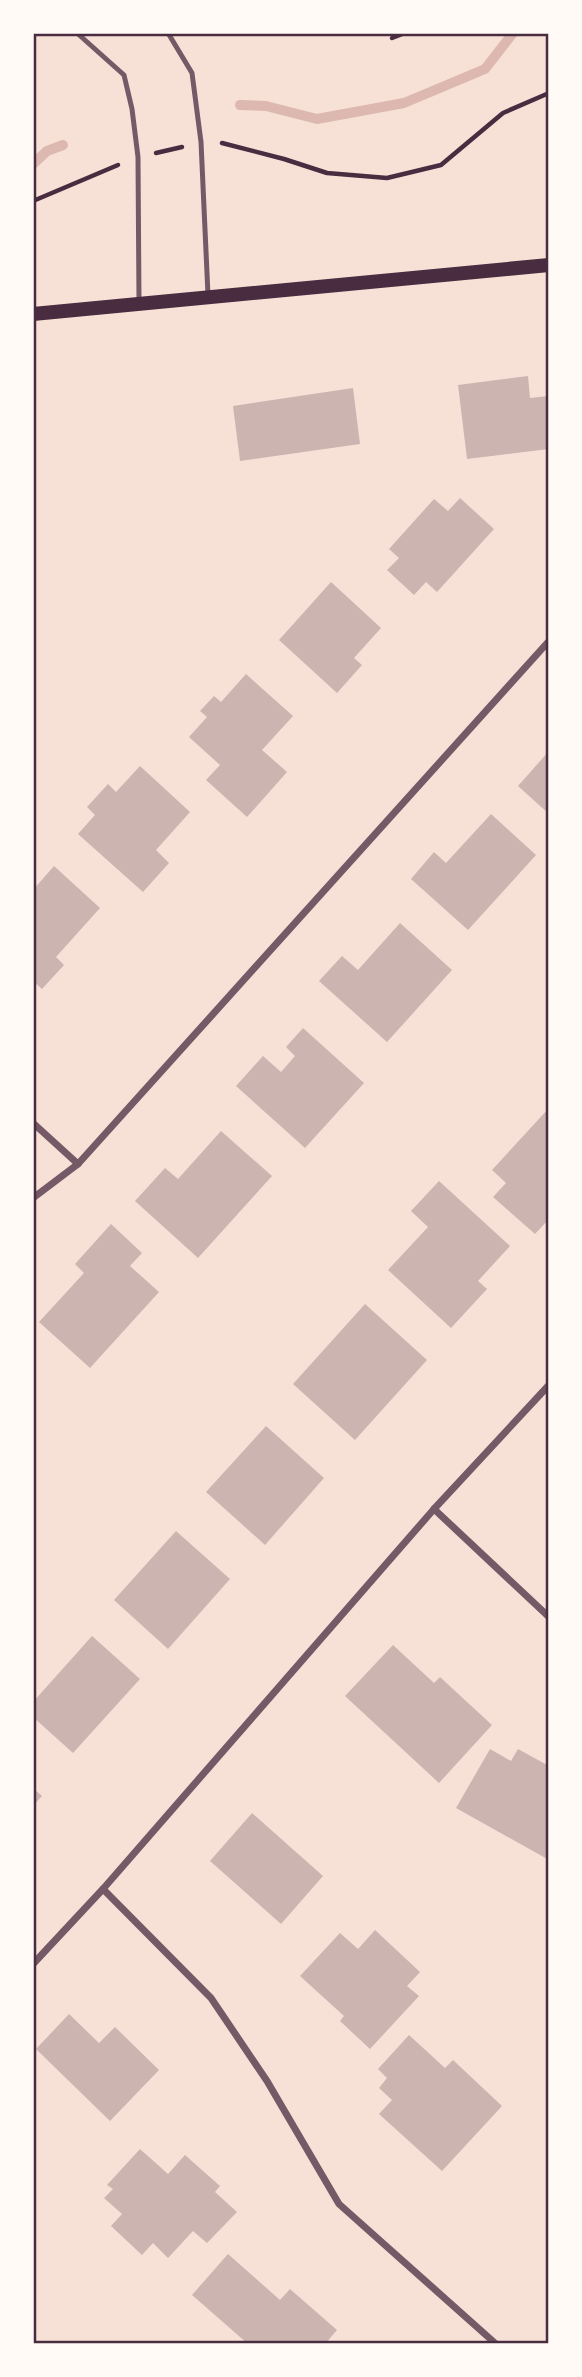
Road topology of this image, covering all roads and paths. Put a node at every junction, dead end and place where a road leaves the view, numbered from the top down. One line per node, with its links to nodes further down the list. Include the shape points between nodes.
1 (77, 33): 9 (lane, via 124,75 132,109 138,157)
2 (168, 33): 6 (lane, via 192,73)
3 (405, 33): 4 (path)
4 (392, 38)
5 (549, 93): 6 (path, via 503,113 441,166 387,178 327,173 228,144)
6 (201, 142): 8 (lane)
7 (549, 265): 8 (main road)
8 (208, 298): 9 (main road)
9 (139, 306): 10 (main road)
10 (33, 314)
11 (549, 641): 13 (street)
12 (33, 1123): 13 (street)
13 (78, 1164): 14 (street)
14 (33, 1198)
15 (549, 1385): 16 (street)
16 (434, 1508): 17 (street); 18 (street)
17 (549, 1617)
18 (103, 1889): 19 (street); 20 (street, via 211,1998 268,2081 340,2204)
19 (33, 1965)
20 (496, 2344)

